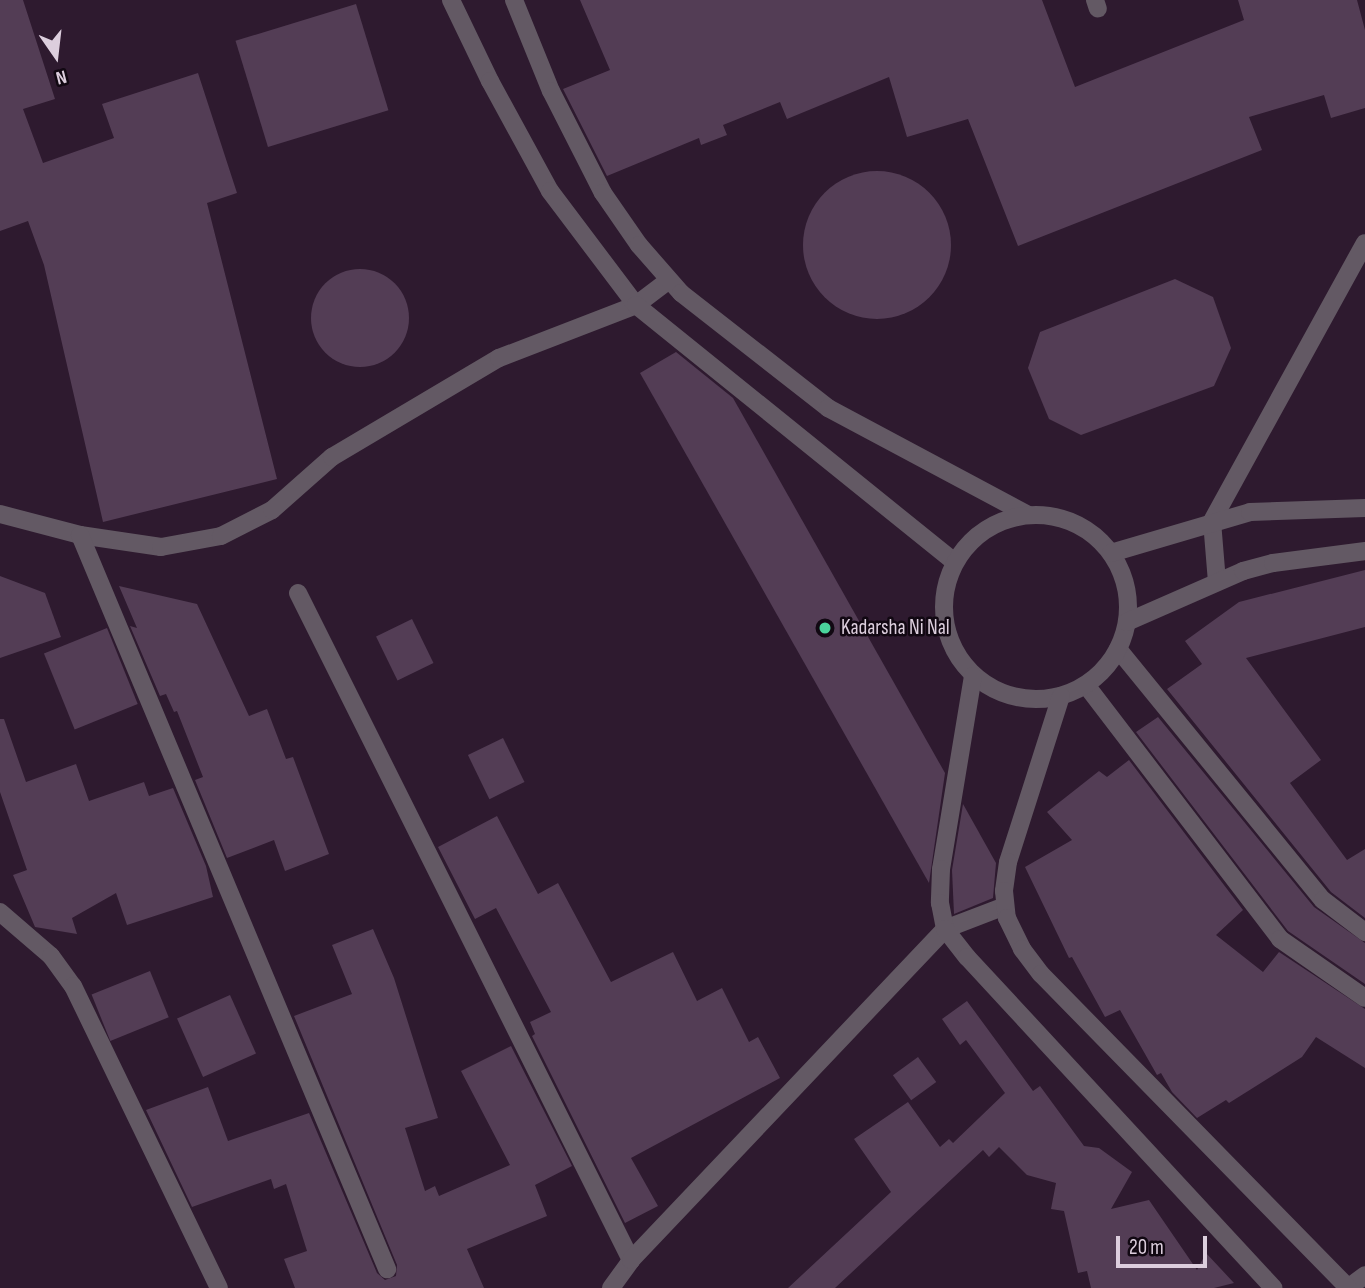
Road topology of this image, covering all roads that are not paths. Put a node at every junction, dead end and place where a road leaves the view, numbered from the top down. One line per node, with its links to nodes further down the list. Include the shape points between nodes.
1 (451, 0): 5 (street, via 550,191)
2 (514, 0): 4 (street, via 551,91 603,193)
3 (1365, 243): 9 (street)
4 (669, 279): 5 (street); 8 (street, via 828,408)
5 (636, 305): 10 (street, via 499,358 332,457 272,510 221,536 161,547); 13 (street)
6 (1365, 508): 9 (street, via 1250,512)
7 (0, 514): 10 (street)
8 (1028, 515): 12 (street, via 1074,523); 13 (street, via 999,522 981,533)
9 (1212, 522): 12 (street); 14 (street)
10 (80, 535): 27 (street)
11 (1365, 551): 14 (street, via 1273,563)
12 (1111, 553): 16 (street, via 1125,586)
13 (954, 562): 18 (street, via 944,592 944,622 954,652)
14 (1217, 582): 16 (street)
15 (299, 593): 26 (street)
16 (1127, 622): 17 (street)
17 (1118, 649): 19 (street); 24 (street, via 1323,900)
18 (973, 676): 20 (street, via 1014,697); 23 (street, via 941,869)
19 (1086, 685): 20 (street); 25 (street, via 1280,939)
20 (1061, 696): 21 (street, via 1008,862)
21 (1005, 906): 23 (street); 32 (street, via 1022,949 1041,974)
22 (0, 912): 29 (street, via 51,956 73,986)
23 (945, 929): 26 (street); 31 (street)
24 (1365, 932)
25 (1365, 998)
26 (631, 1260): 30 (street)
27 (387, 1269)
28 (1365, 1275): 32 (street)
29 (219, 1288)
30 (611, 1288)
31 (1274, 1288)
32 (1348, 1288)

